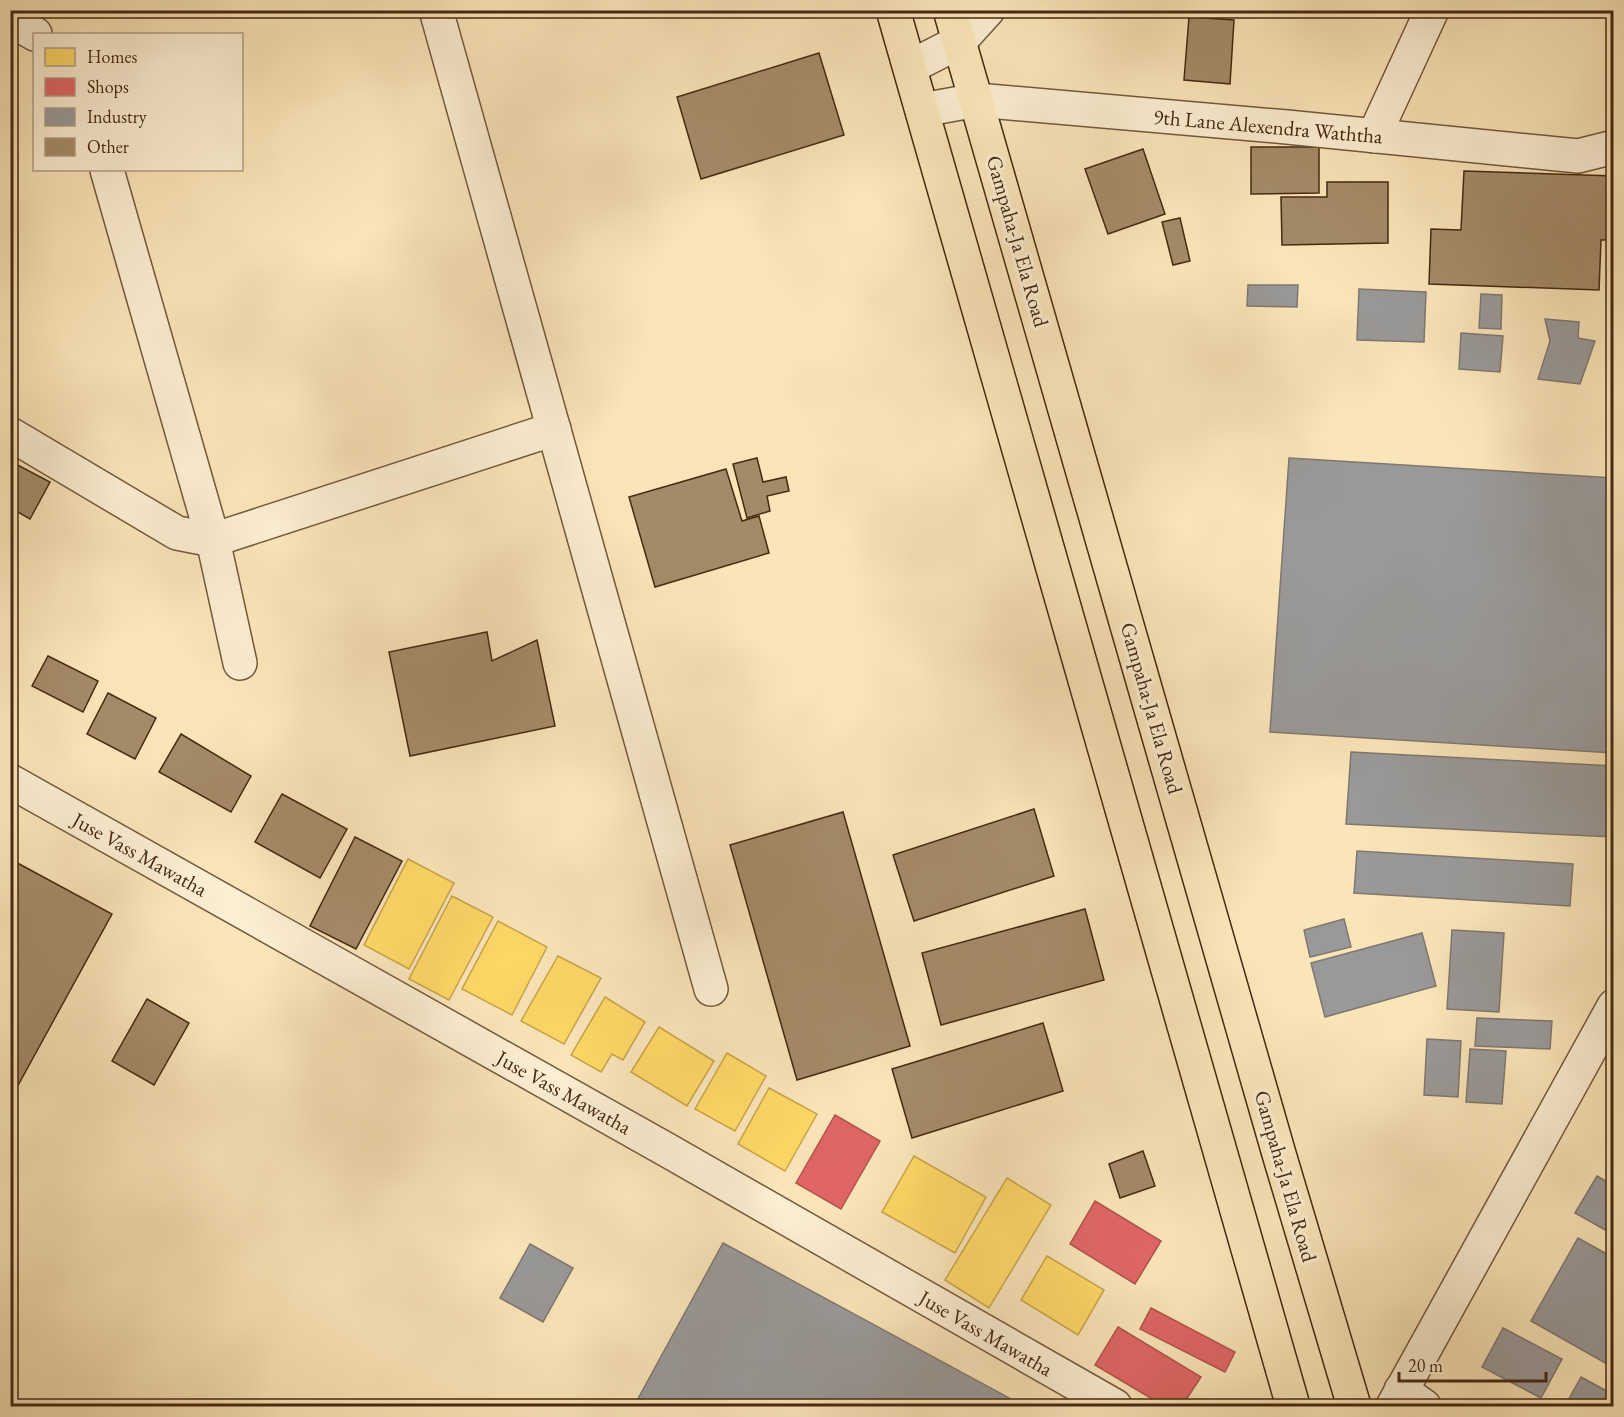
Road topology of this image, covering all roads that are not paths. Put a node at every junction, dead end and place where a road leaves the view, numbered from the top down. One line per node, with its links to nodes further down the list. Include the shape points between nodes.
1 (436, 10): 15 (street)
2 (893, 10): 9 (highway)
3 (950, 10): 8 (highway, Gampaha-Ja Ela Road)
4 (988, 10): 8 (street)
5 (1432, 10): 12 (street)
6 (10, 20): 7 (street)
7 (33, 33)
8 (959, 42): 9 (street); 10 (highway, Gampaha-Ja Ela Road)
9 (910, 68): 11 (highway)
10 (977, 100): 11 (street, 9th Lane Alexendra Waththa); 12 (street, 9th Lane Alexendra Waththa); 25 (highway, Gampaha-Ja Ela Road)
11 (922, 110): 24 (highway)
12 (1374, 136): 13 (street, 9th Lane Alexendra Waththa, via 1578,156)
13 (1614, 147)
14 (107, 171): 17 (street)
15 (554, 429): 17 (street); 20 (street)
16 (10, 434): 17 (street, via 177,533)
17 (213, 540): 18 (street)
18 (240, 663)
19 (10, 781): 23 (street, Juse Vass Mawatha)
20 (711, 989)
21 (1614, 1006): 22 (street)
22 (1406, 1401)
23 (1115, 1407)
24 (1293, 1407)
25 (1354, 1407)

